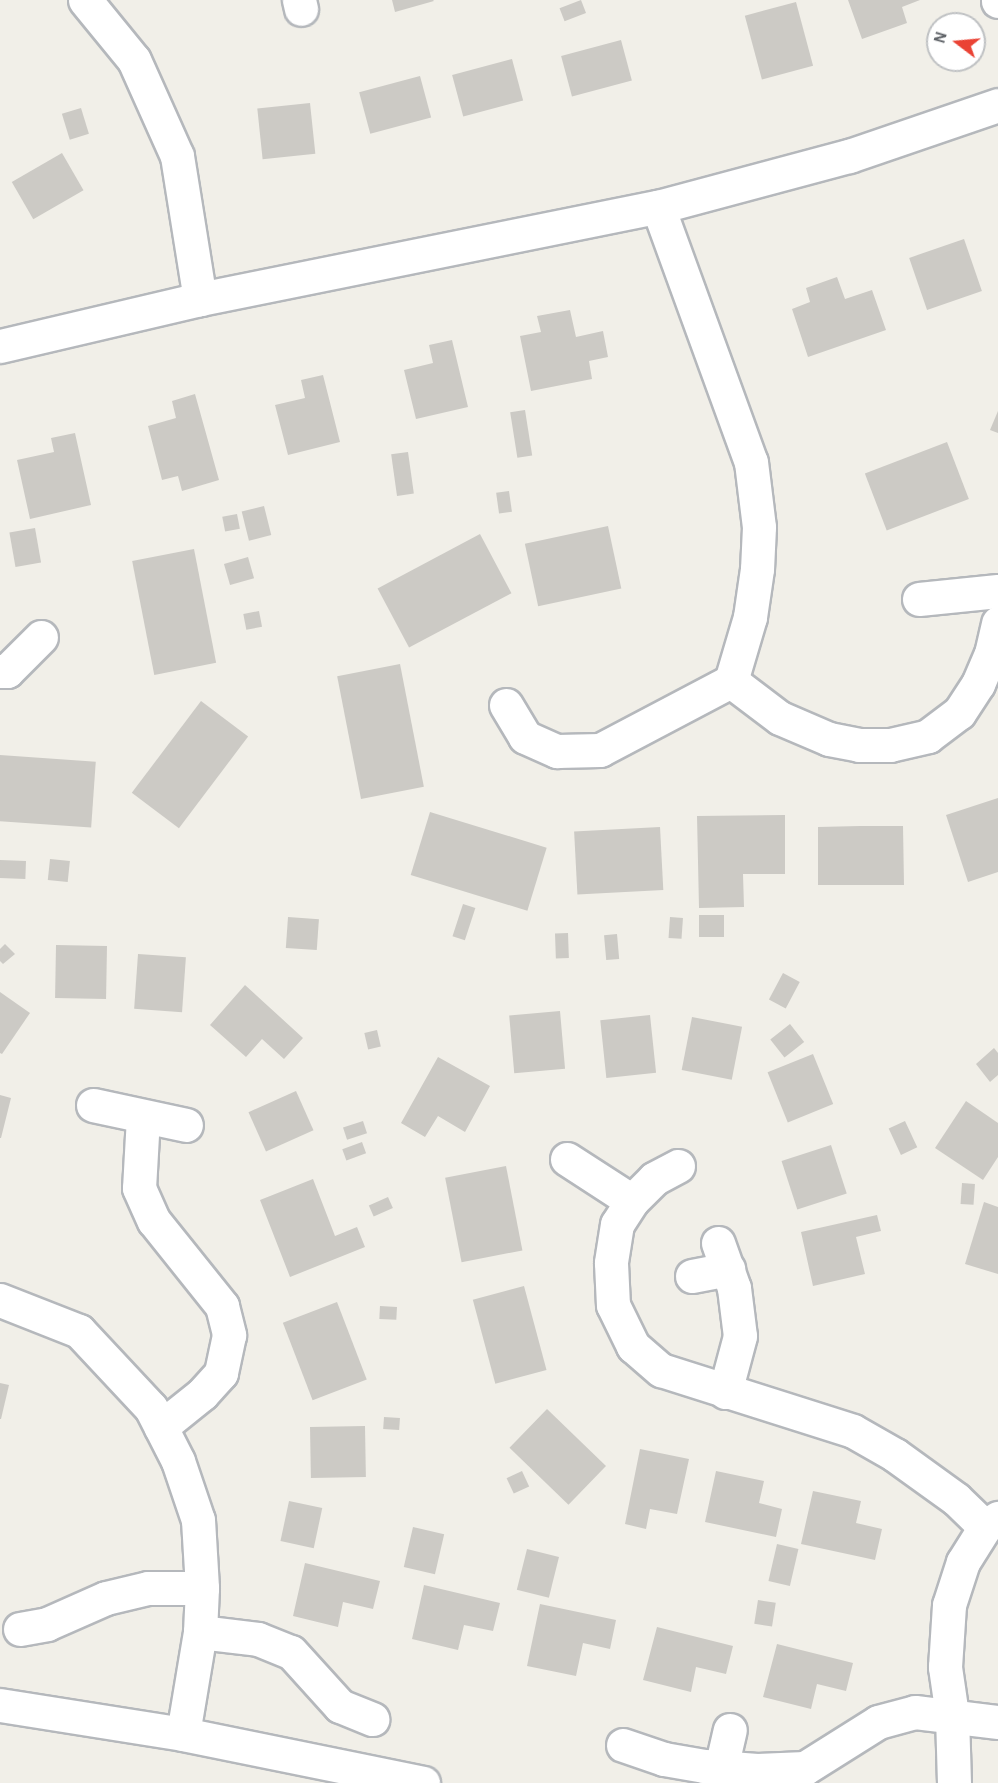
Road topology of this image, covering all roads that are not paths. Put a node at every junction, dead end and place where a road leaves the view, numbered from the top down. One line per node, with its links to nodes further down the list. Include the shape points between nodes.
1 (85, 0): 4 (street, via 134,60 177,156)
2 (998, 105): 3 (street, via 849,156)
3 (658, 207): 4 (street); 11 (street, via 751,462 759,527 757,569 750,618)
4 (200, 299): 5 (street)
5 (0, 346)
6 (998, 591): 7 (street)
7 (919, 598)
8 (998, 623): 11 (street, via 991,654 978,684 959,713 928,736 859,745 829,739 780,718)
9 (41, 637): 10 (street, via 7,671)
10 (0, 671)
11 (731, 681): 12 (street, via 600,750 557,751 525,737)
12 (506, 705)
13 (93, 1105): 14 (street)
14 (143, 1117): 15 (street); 22 (street, via 139,1188 154,1221 222,1306 229,1335 221,1373)
15 (186, 1125)
16 (567, 1159): 18 (street)
17 (678, 1166): 18 (street, via 654,1179)
18 (632, 1201): 21 (street, via 617,1224 611,1263 613,1305 633,1346 661,1370)
19 (692, 1276): 21 (street, via 723,1256 734,1288 740,1336)
20 (0, 1300): 22 (street, via 79,1331 151,1408)
21 (725, 1392): 23 (street, via 853,1431 895,1455)
22 (161, 1428): 24 (street, via 178,1461 198,1520)
23 (992, 1523): 28 (street, via 963,1562 949,1605 945,1667)
24 (202, 1588): 25 (street, via 148,1588 106,1598 47,1624); 26 (street)
25 (20, 1629)
26 (200, 1632): 29 (street, via 258,1639 291,1652 340,1706); 32 (street)
27 (0, 1705): 32 (street)
28 (952, 1715): 30 (street); 34 (street, via 915,1712 878,1722 805,1768); 36 (street)
29 (372, 1719)
30 (998, 1722)
31 (730, 1730): 34 (street)
32 (183, 1734): 35 (street)
33 (623, 1745): 34 (street, via 664,1758)
34 (721, 1768)
35 (423, 1783)
36 (954, 1783)

